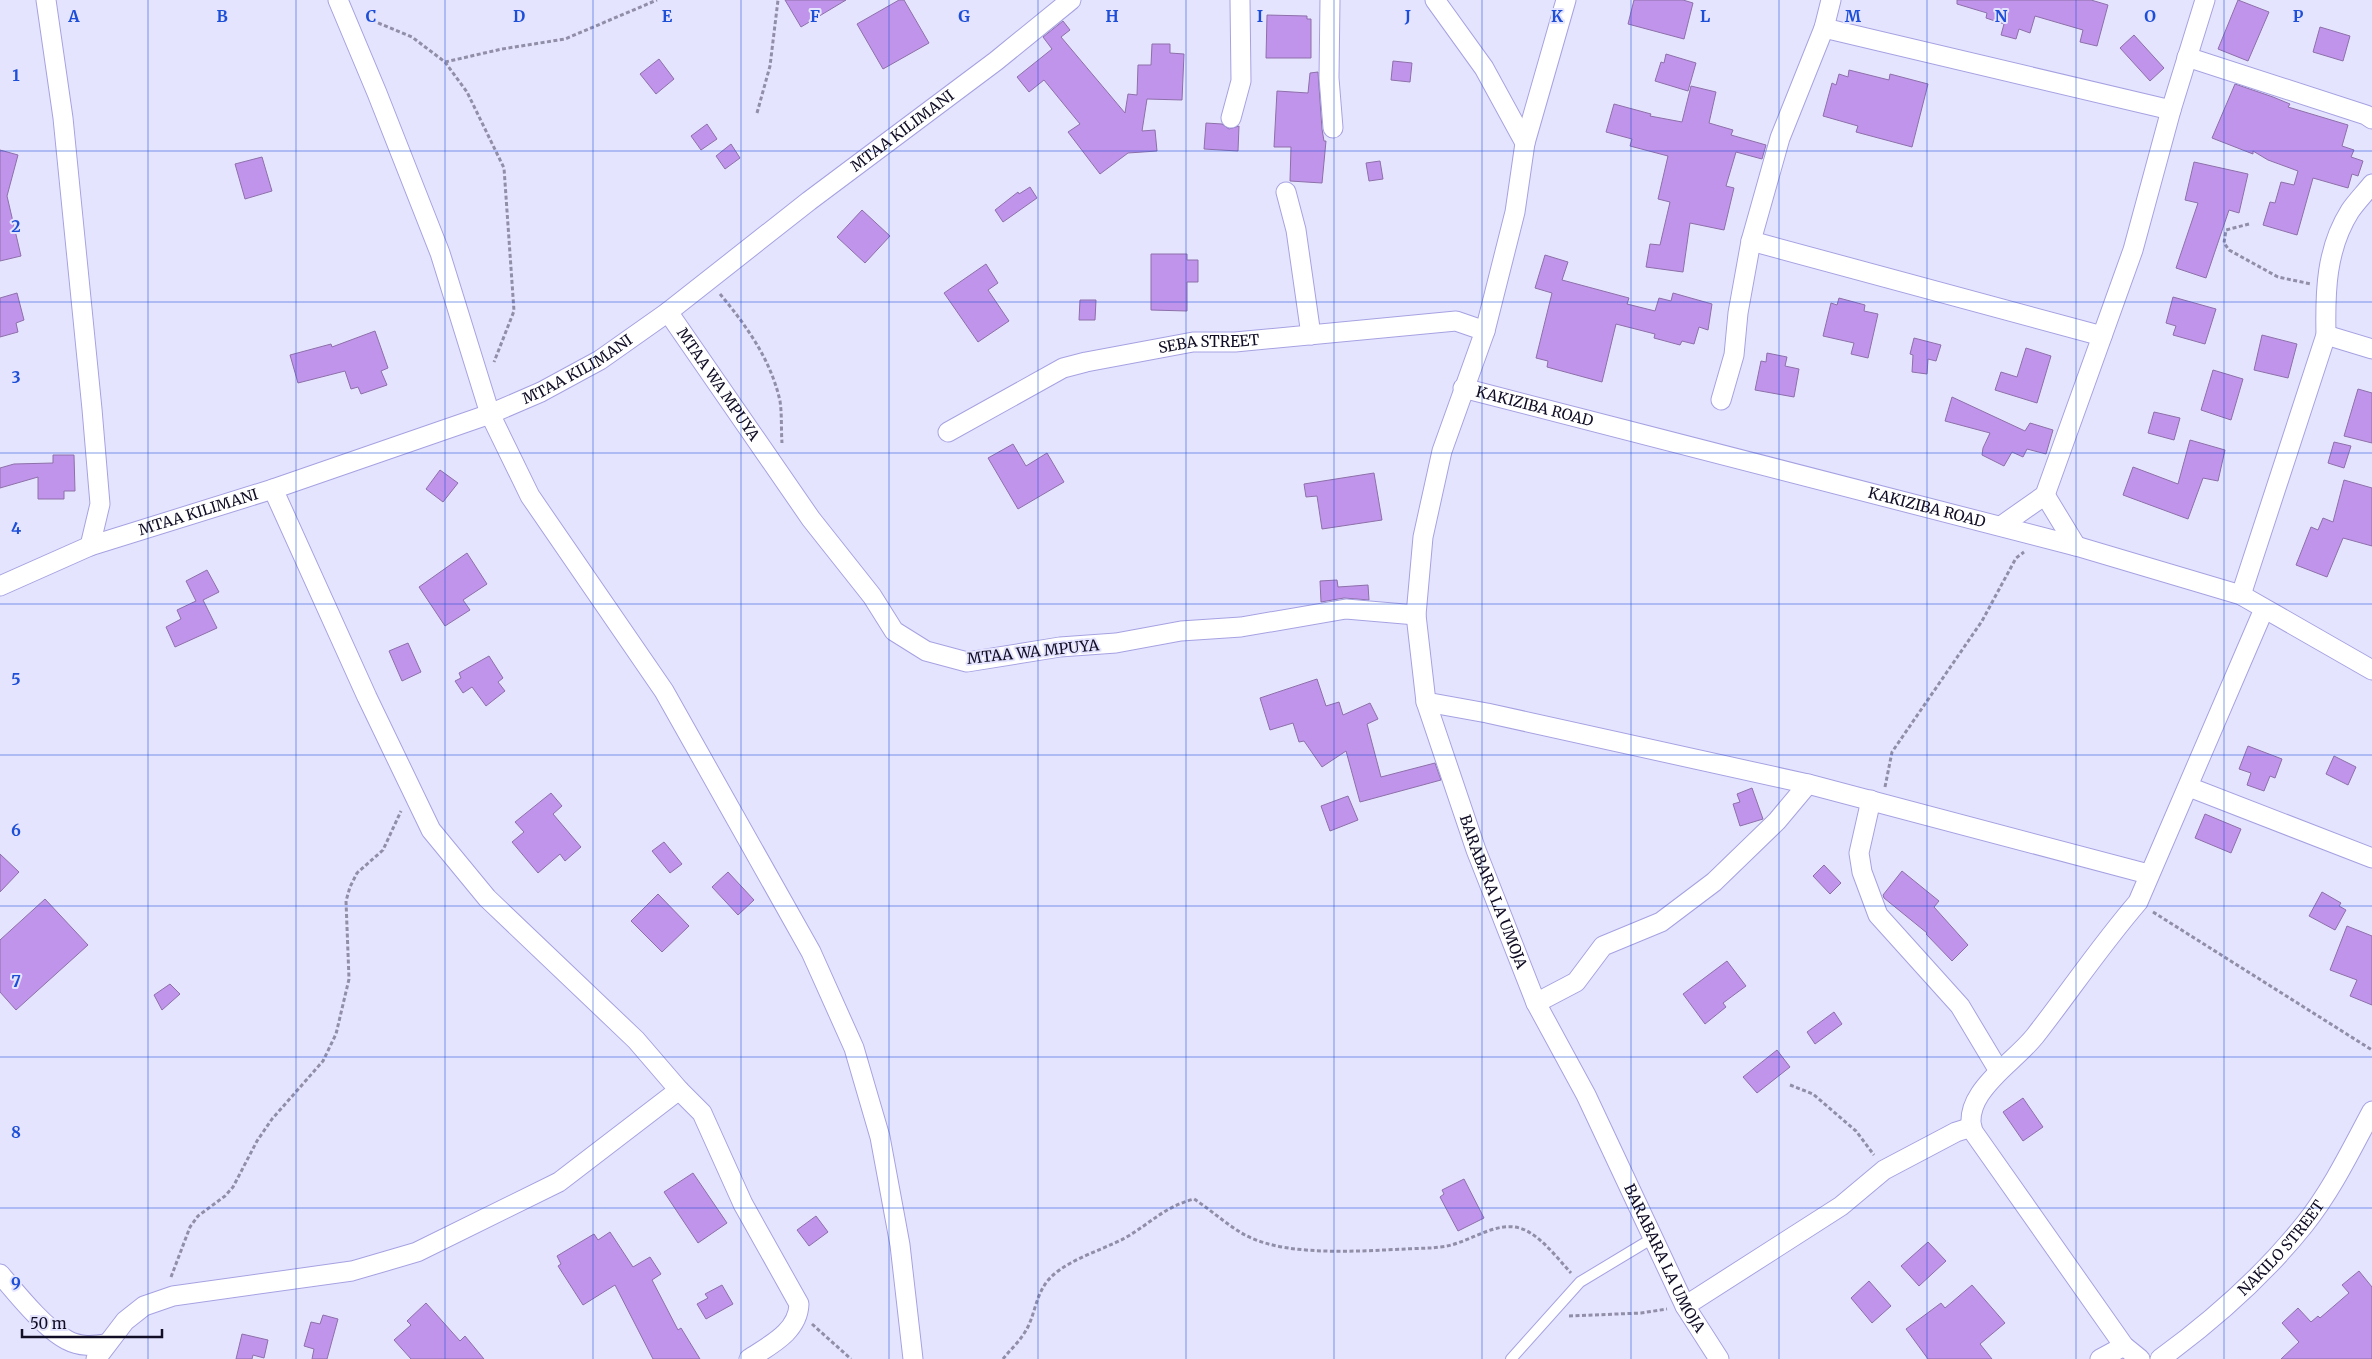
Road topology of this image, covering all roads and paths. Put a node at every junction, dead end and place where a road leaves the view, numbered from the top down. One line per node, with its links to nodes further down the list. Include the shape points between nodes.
1 (46, 0): 43 (street, via 62,118 100,504)
2 (657, 0): 14 (path, via 565,39)
3 (778, 0): 16 (path, via 770,66)
4 (1071, 0): 25 (street, MTAA KILIMANI)
5 (1240, 0): 17 (street, via 1241,81)
6 (1330, 0): 19 (street)
7 (1435, 0): 20 (street, via 1484,68)
8 (1831, 0): 12 (street)
9 (2205, 0): 13 (street)
10 (1564, 1): 20 (street, BARABARA LA UMOJA)
11 (340, 4): 14 (path, via 412,37); 34 (street, via 440,252)
12 (1824, 28): 15 (street); 24 (street, via 1780,138)
13 (2187, 57): 15 (street); 18 (street)
14 (445, 62): 34 (path, via 467,92 504,168 514,311)
15 (2171, 110): 31 (street, via 2133,250)
16 (757, 113)
17 (1231, 118)
18 (2372, 119)
19 (1332, 128)
20 (1525, 143): 28 (street, BARABARA LA UMOJA, via 1515,212)
21 (2372, 184): 26 (street, via 2350,210 2340,230 2329,263)
22 (1286, 192): 29 (street, via 1296,230)
23 (2249, 224): 26 (path, via 2226,230 2224,243 2229,250 2278,277 2314,285)
24 (1751, 241): 31 (street); 35 (street, via 1734,355)
25 (709, 280): 27 (street, MTAA KILIMANI); 38 (path, via 746,325 770,369 780,402)
26 (2325, 298): 30 (street)
27 (668, 312): 36 (street, MTAA KILIMANI, via 600,360 541,392); 48 (street, MTAA WA MPUYA, via 894,631 926,651 967,662 1060,647 1116,643 1181,630 1241,627 1346,609)
28 (1485, 331): 29 (street, SEBA STREET, via 1456,321); 33 (street, BARABARA LA UMOJA)
29 (1311, 335): 37 (street, SEBA STREET, via 1193,342 1063,368)
30 (2326, 335): 32 (street); 46 (street)
31 (2102, 336): 40 (street)
32 (2372, 349)
33 (1463, 388): 41 (street, KAKIZIBA ROAD); 48 (street, BARABARA LA UMOJA, via 1442,451 1423,537)
34 (482, 391): 36 (street)
35 (1722, 400)
36 (490, 414): 39 (street, MTAA KILIMANI); 77 (street, via 530,496 664,691 811,952 854,1048 880,1137 900,1245)
37 (948, 432)
38 (785, 452)
39 (273, 489): 43 (street, MTAA KILIMANI); 52 (street)
40 (2045, 495): 41 (street); 44 (street)
41 (2000, 526): 42 (street, KAKIZIBA ROAD)
42 (2042, 538): 44 (street, KAKIZIBA ROAD); 54 (path, via 2016,558 1982,621 1892,752)
43 (90, 546): 45 (street, MTAA KILIMANI)
44 (2076, 546): 46 (street, KAKIZIBA ROAD)
45 (0, 586)
46 (2241, 595): 47 (street, KAKIZIBA ROAD)
47 (2264, 609): 49 (street, KAKIZIBA ROAD); 53 (street)
48 (1416, 615): 50 (street, BARABARA LA UMOJA)
49 (2372, 670)
50 (1426, 702): 51 (street); 58 (street, BARABARA LA UMOJA, via 1476,850)
51 (1808, 784): 54 (street); 58 (street, via 1777,821 1714,882 1661,922 1603,946 1576,982)
52 (410, 785): 62 (street, via 431,830 487,898 636,1040); 69 (path, via 383,850 357,874 350,887 346,901 350,978 336,1034 323,1061 272,1118 233,1187 198,1216 190,1227 176,1269)
53 (2189, 787): 55 (street); 56 (street)
54 (1877, 801): 56 (street); 60 (street, via 1859,853 1862,872 1878,915 1960,1006)
55 (2372, 858)
56 (2148, 874): 57 (street)
57 (2138, 902): 59 (path); 60 (street, via 2105,940 2034,1037)
58 (1536, 1003): 66 (street, BARABARA LA UMOJA, via 1586,1095)
59 (2372, 1050)
60 (1999, 1071): 64 (street, via 1971,1112)
61 (1790, 1085): 65 (path, via 1813,1094 1856,1131)
62 (679, 1090): 69 (street, via 559,1182 417,1252 352,1271 173,1296); 71 (street, via 702,1113 743,1204 796,1296)
63 (2372, 1111): 83 (street, NAKILO STREET, via 2338,1175 2304,1225 2261,1272 2185,1341)
64 (1972, 1127): 65 (street, via 1956,1132); 73 (street)
65 (1884, 1170): 70 (street, via 1841,1206)
66 (1653, 1238): 68 (lane); 70 (street, BARABARA LA UMOJA)
67 (0, 1274): 74 (street, via 68,1341)
68 (1580, 1282): 72 (lane); 78 (path, via 1533,1234 1520,1228 1496,1228 1451,1245 1432,1248 1299,1249 1272,1245 1244,1234 1194,1199 1174,1204 1129,1235 1103,1250 1079,1258 1053,1276 1044,1287 1025,1332)
69 (156, 1302): 74 (street, via 144,1306 125,1320)
70 (1685, 1306): 72 (path, via 1641,1313); 80 (street, BARABARA LA UMOJA)
71 (799, 1313): 75 (street, via 793,1325 778,1339); 76 (path)
72 (1547, 1317): 79 (lane)
73 (2124, 1346): 81 (street); 82 (street)
74 (101, 1352)
75 (749, 1359)
76 (851, 1359)
77 (913, 1359)
78 (1003, 1359)
79 (1511, 1359)
80 (1719, 1359)
81 (2100, 1359)
82 (2140, 1359)
83 (2160, 1359)

